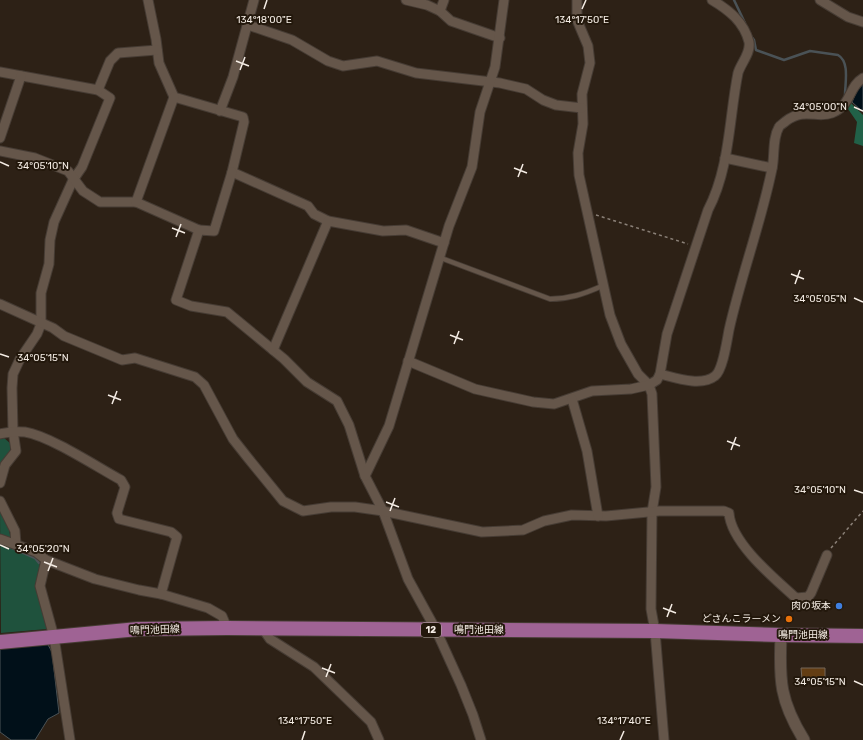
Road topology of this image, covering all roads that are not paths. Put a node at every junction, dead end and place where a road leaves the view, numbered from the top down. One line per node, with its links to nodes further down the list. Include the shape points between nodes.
1 (148, 0): 13 (street)
2 (254, 0): 11 (street)
3 (406, 0): 9 (street)
4 (444, 0): 9 (street)
5 (504, 0): 12 (street)
6 (577, 0): 20 (street, via 577,20 588,46 590,63 582,94)
7 (712, 0): 24 (street, via 736,16 749,43 749,52 742,60 738,72)
8 (820, 0): 10 (street, via 848,17)
9 (440, 11): 12 (street, via 451,21)
10 (863, 22)
11 (248, 25): 17 (street, via 292,40 328,61 343,66 377,61 416,73); 21 (street, via 233,77)
12 (500, 38): 17 (street)
13 (157, 50): 18 (street, via 118,53 110,61); 19 (street, via 158,63)
14 (0, 72): 15 (street)
15 (21, 76): 18 (street); 22 (street)
16 (863, 78): 25 (street, via 856,83 849,99 841,108 831,113 793,116 779,127)
17 (491, 82): 20 (street, via 526,89 556,105); 31 (street, via 480,112 472,167)
18 (98, 90): 27 (street, via 110,98 82,167)
19 (174, 97): 21 (street); 28 (street)
20 (582, 108): 33 (street, via 579,175 597,252)
21 (220, 110): 26 (street, via 243,117 244,122)
22 (0, 138)
23 (0, 151): 27 (street, via 35,158 68,172)
24 (725, 158): 25 (street); 38 (street, via 716,196 708,210 667,334)
25 (772, 168): 38 (street, via 716,375 704,381)
26 (232, 172): 29 (street, via 308,206 314,214); 30 (street, via 214,231)
27 (73, 180): 28 (street, via 100,202); 35 (street, via 54,222 50,240 49,264 41,293)
28 (136, 202): 30 (street)
29 (328, 221): 31 (street, via 383,231 406,230); 36 (street)
30 (199, 230): 36 (street, via 176,300 191,306 227,312)
31 (444, 243): 32 (street)
32 (440, 258): 33 (lane, via 550,299 579,296); 37 (street)
33 (602, 286): 39 (street, via 620,344 638,374)
34 (0, 304): 35 (street)
35 (41, 324): 41 (street, via 14,374); 46 (street, via 122,360 135,358 195,377 204,385 233,439 288,505 303,511 331,508)
36 (273, 350): 43 (street, via 307,382 337,401 349,424)
37 (408, 361): 40 (street, via 495,395 554,404); 43 (street, via 389,426)
38 (660, 374): 39 (street, via 657,380)
39 (649, 385): 40 (street, via 631,389 592,391); 47 (street, via 652,394 656,487)
40 (572, 398): 48 (street, via 587,451)
41 (12, 431): 42 (street); 44 (street, via 16,451 5,465); 53 (street, via 26,432 49,441 121,480 125,487 117,513 119,519 171,532 177,537)
42 (0, 434)
43 (365, 476): 46 (street)
44 (0, 483)
45 (0, 501): 50 (street, via 15,531)
46 (383, 511): 48 (street, via 482,532 523,530 544,521 572,515); 56 (street, via 408,579)
47 (652, 512): 48 (street); 51 (street, via 729,513 729,522 756,562 796,598 808,597 811,594); 57 (street, via 651,609)
48 (598, 516)
49 (0, 539): 50 (street)
50 (16, 544): 52 (street, via 36,552)
51 (827, 555)
52 (46, 560): 53 (street, via 95,579); 60 (street, via 40,586)
53 (161, 594): 54 (street, via 208,608 222,616)
54 (227, 628): 55 (main road, 鳴門池田線 / 12); 60 (main road, 鳴門池田線 / 12, via 138,629)
55 (263, 629): 56 (main road, 鳴門池田線 / 12); 63 (street, via 270,638 314,666 371,722)
56 (436, 630): 57 (main road, 鳴門池田線 / 12); 64 (street, via 473,715)
57 (655, 631): 58 (main road, 鳴門池田線 / 12); 65 (street)
58 (781, 636): 59 (main road, 鳴門池田線 / 12); 66 (street, via 781,678 784,698 793,722)
59 (863, 636)
60 (54, 637): 61 (main road, 鳴門池田線 / 12); 62 (street)
61 (0, 642)
62 (70, 740)
63 (379, 740)
64 (481, 740)
65 (664, 740)
66 (804, 740)

